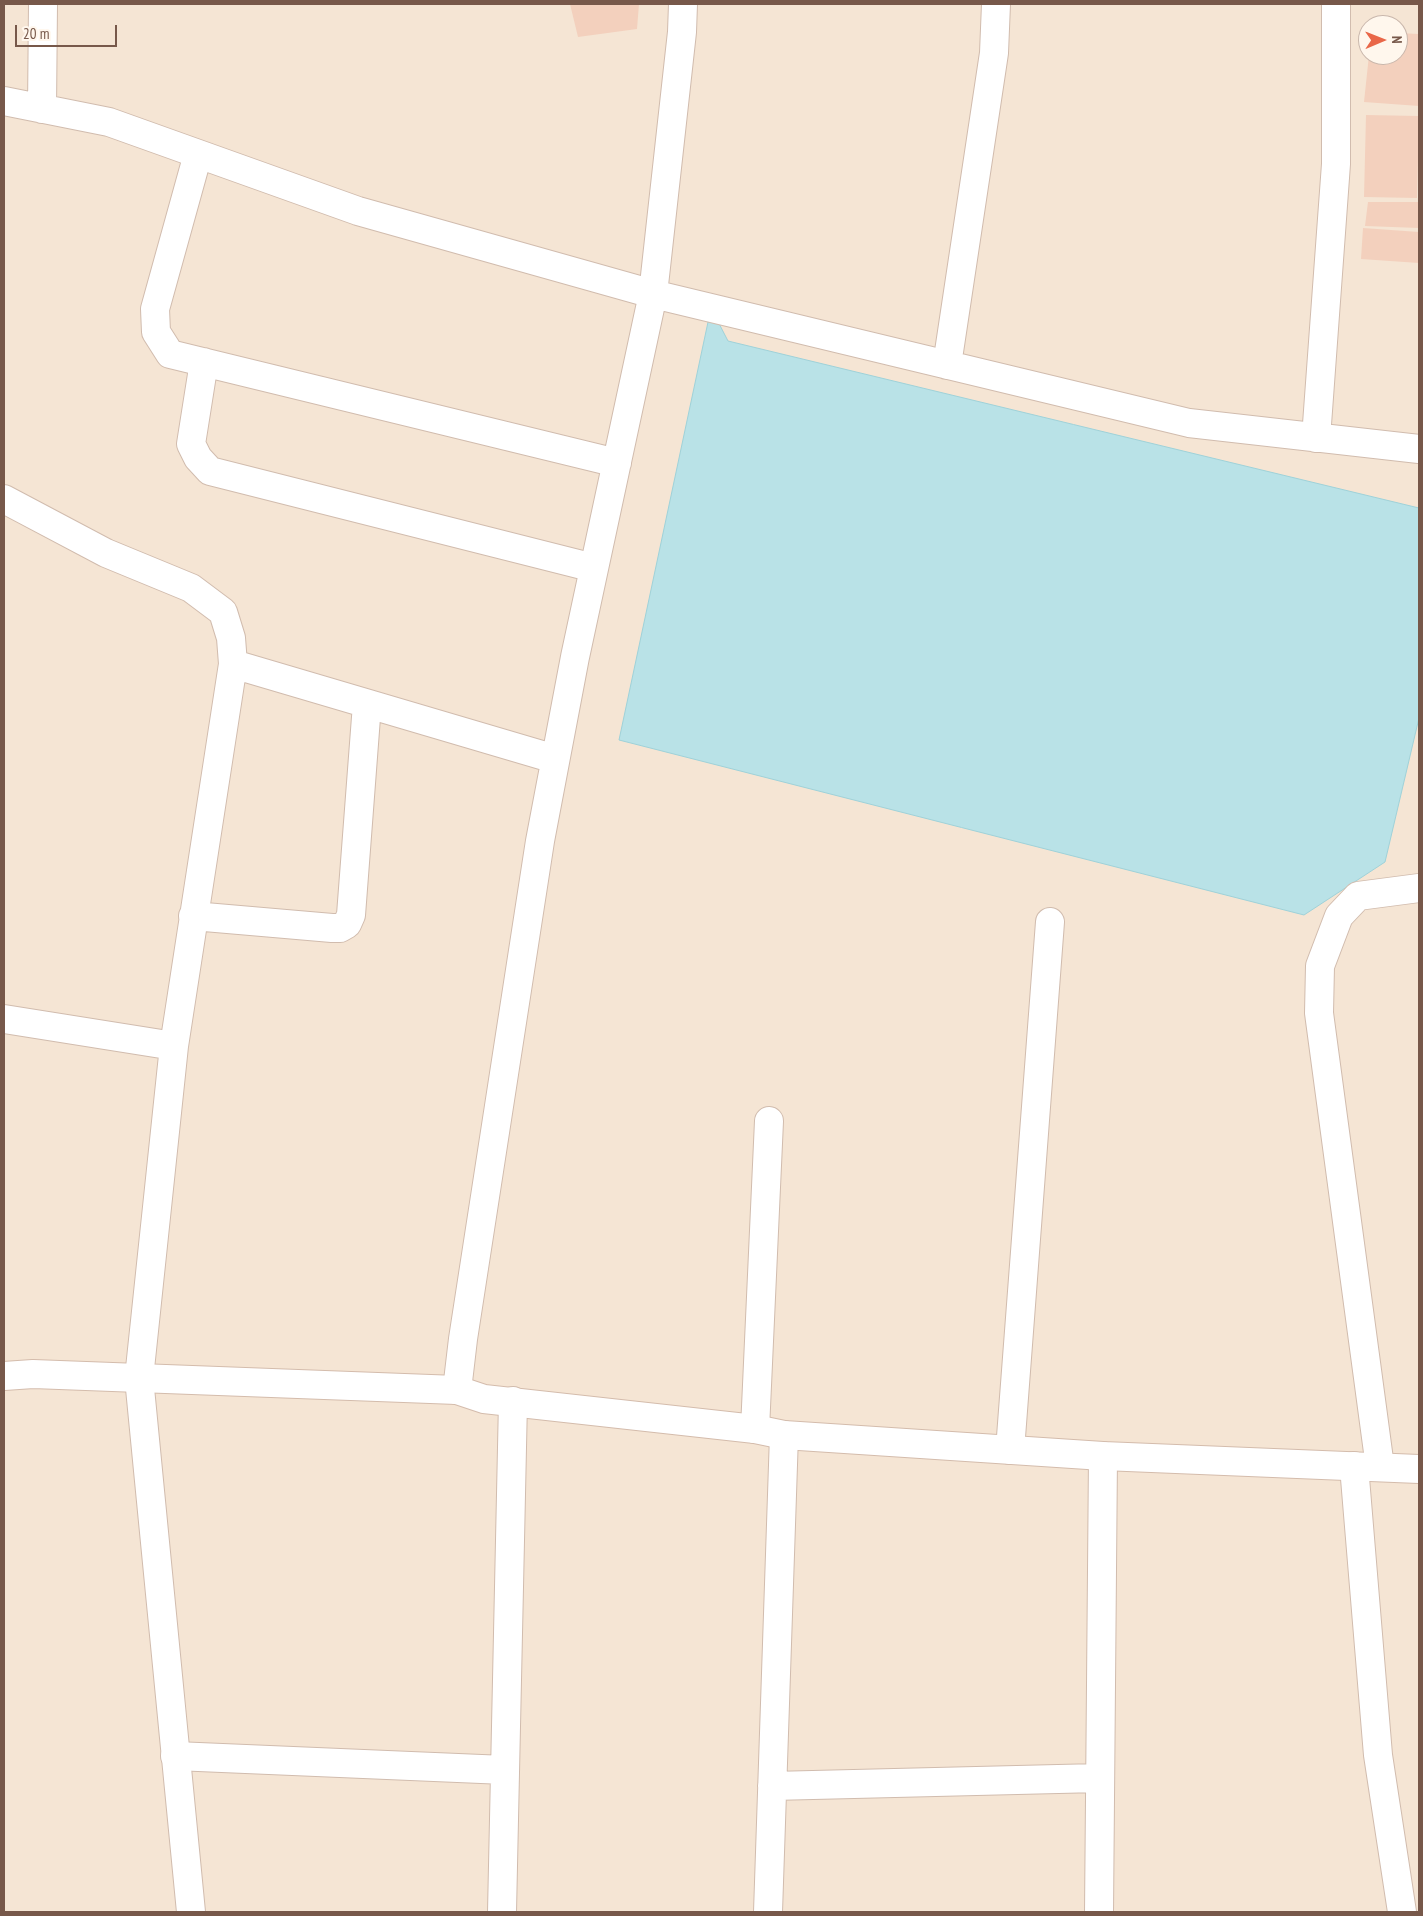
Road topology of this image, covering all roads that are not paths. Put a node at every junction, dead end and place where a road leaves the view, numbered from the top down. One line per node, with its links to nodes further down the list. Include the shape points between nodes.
1 (43, 4): 6 (street)
2 (683, 4): 8 (street)
3 (996, 4): 10 (street, via 994,53)
4 (1336, 4): 11 (street, via 1336,164)
5 (4, 101): 6 (street)
6 (42, 109): 7 (street, via 109,122)
7 (198, 154): 8 (street, via 358,211); 9 (street, via 155,309 156,332 170,354)
8 (653, 294): 10 (street); 13 (street)
9 (204, 362): 13 (street); 15 (street, via 191,444 210,471)
10 (946, 365): 11 (street, via 1189,423)
11 (1316, 438): 12 (street)
12 (1419, 449)
13 (617, 463): 15 (street)
14 (4, 499): 16 (street, via 106,553 191,588 223,612 231,638)
15 (594, 568): 18 (street)
16 (233, 664): 17 (street); 20 (street)
17 (367, 704): 18 (street); 20 (street, via 351,915 347,924 332,928)
18 (555, 759): 27 (street, via 463,1339)
19 (1419, 887): 33 (street, via 1358,896 1339,916 1320,966 1319,1013)
20 (193, 916): 23 (street)
21 (1050, 922): 31 (street)
22 (4, 1019): 23 (street)
23 (174, 1046): 26 (street)
24 (769, 1122): 29 (street)
25 (4, 1376): 26 (street)
26 (139, 1378): 27 (street); 35 (street)
27 (458, 1390): 28 (street, via 484,1399)
28 (513, 1401): 29 (street); 36 (street)
29 (755, 1429): 30 (street)
30 (784, 1435): 31 (street); 38 (street)
31 (1010, 1450): 32 (street)
32 (1103, 1456): 33 (street); 37 (street)
33 (1367, 1467): 34 (street); 43 (street, via 1378,1755)
34 (1419, 1469)
35 (175, 1756): 36 (street); 39 (street)
36 (505, 1770): 40 (street)
37 (1100, 1778): 38 (street); 42 (street)
38 (772, 1786): 41 (street)
39 (191, 1912)
40 (502, 1912)
41 (768, 1912)
42 (1100, 1912)
43 (1402, 1912)

